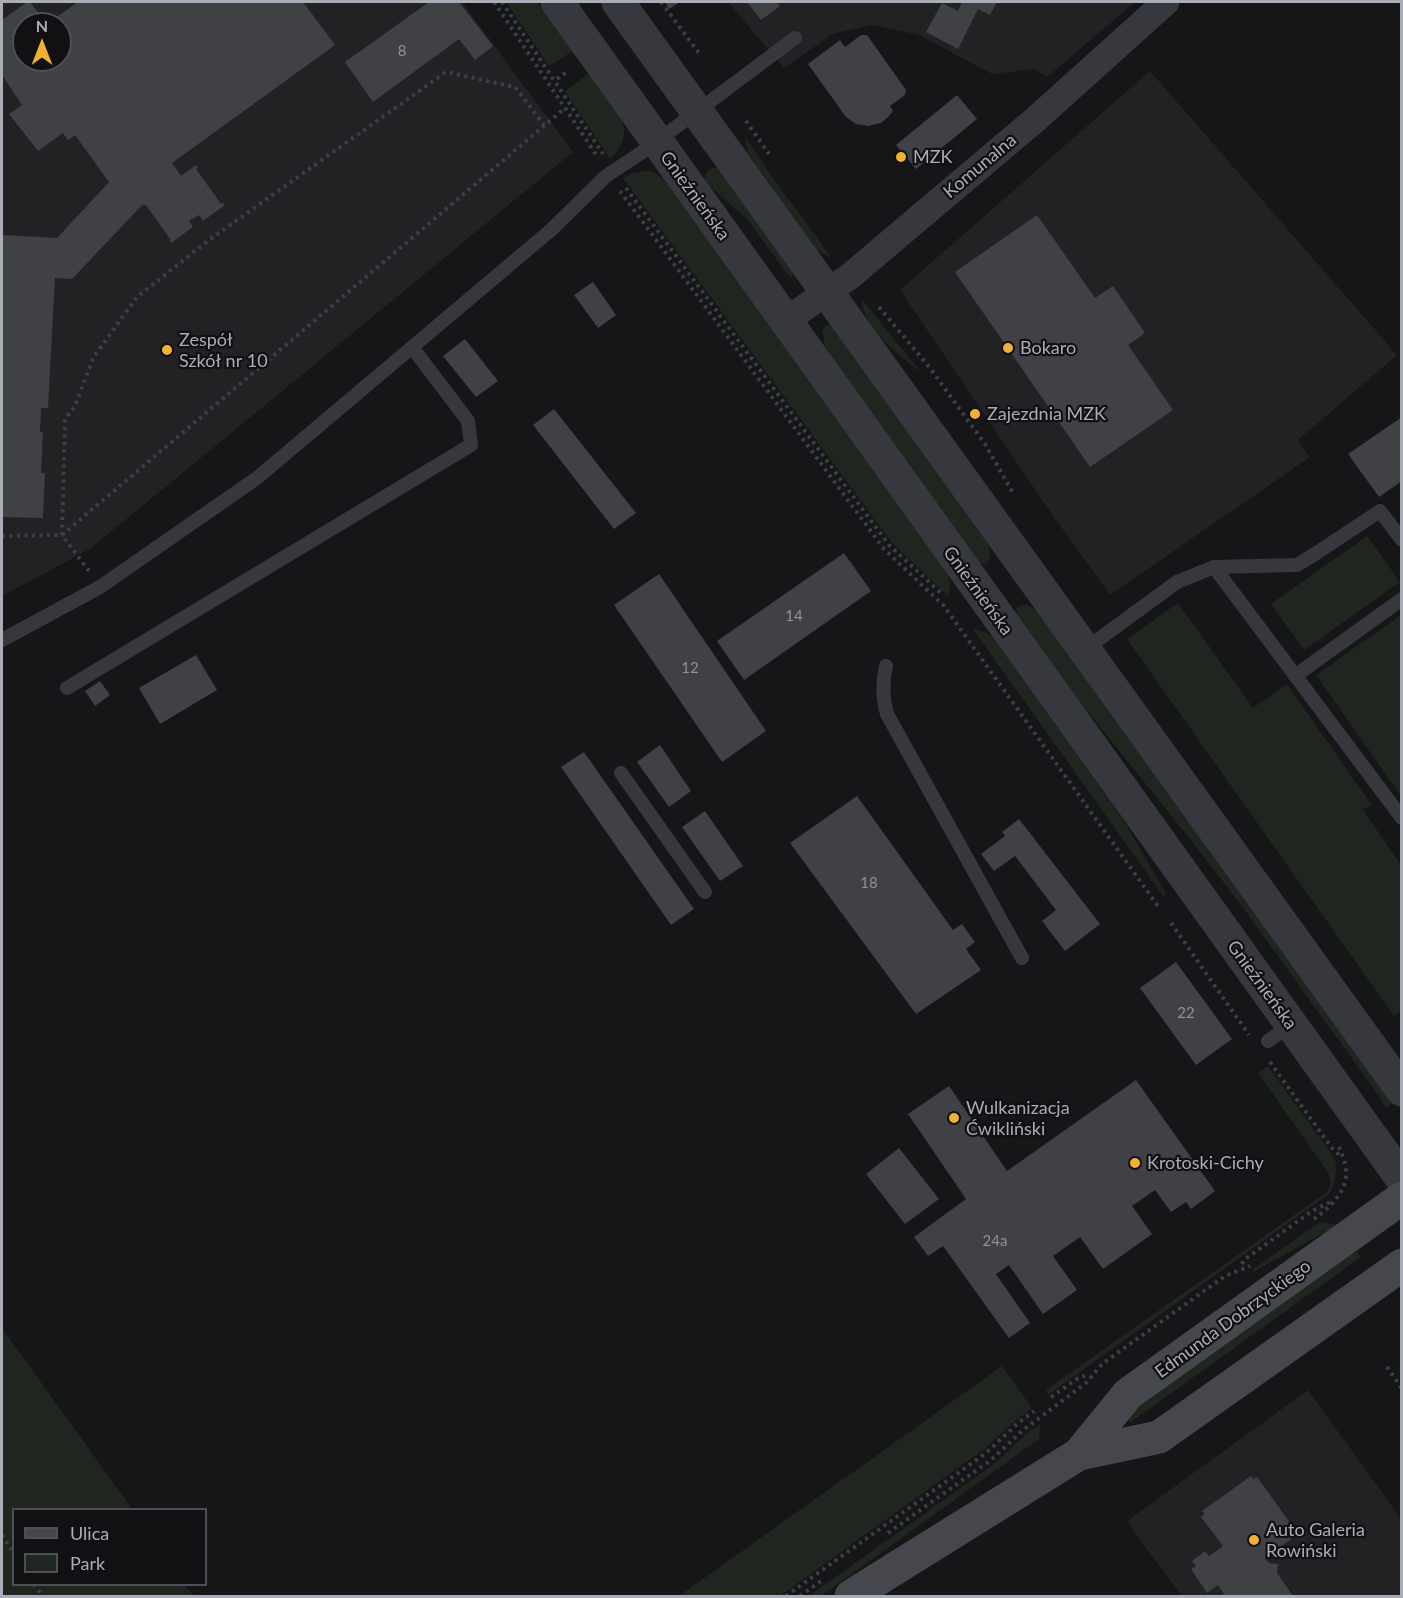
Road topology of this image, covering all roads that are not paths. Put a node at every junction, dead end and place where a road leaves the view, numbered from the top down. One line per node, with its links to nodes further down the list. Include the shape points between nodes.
1 (557, 2): 6 (street, Gnieźnieńska)
2 (618, 2): 5 (street)
3 (1166, 2): 7 (street, Komunalna, via 1036,119)
4 (795, 38): 5 (lane)
5 (697, 111): 6 (lane); 7 (street)
6 (657, 141): 8 (street, Gnieźnieńska); 9 (lane, via 606,176 551,230)
7 (827, 292): 8 (street, Komunalna); 14 (street)
8 (785, 321): 23 (street, Gnieźnieńska, via 1280,1033)
9 (412, 347): 13 (lane, via 257,478 100,587); 17 (lane, via 468,421 471,445)
10 (1401, 540): 11 (lane, via 1380,512 1297,565)
11 (1214, 567): 14 (lane, via 1177,582); 16 (lane)
12 (1401, 599): 16 (lane)
13 (2, 640)
14 (1084, 650): 22 (street)
15 (886, 666): 21 (lane, via 882,682 887,714)
16 (1295, 676): 19 (lane)
17 (67, 688)
18 (621, 773): 20 (lane)
19 (1401, 818)
20 (705, 892)
21 (1022, 958)
22 (1401, 1090)
23 (1401, 1179)
24 (1401, 1198): 26 (main road, Edmunda Dobrzyckiego, via 1128,1394)
25 (1401, 1265): 26 (main road, Edmunda Dobrzyckiego, via 1159,1437)
26 (1079, 1454): 27 (main road, Edmunda Dobrzyckiego)
27 (839, 1587)

